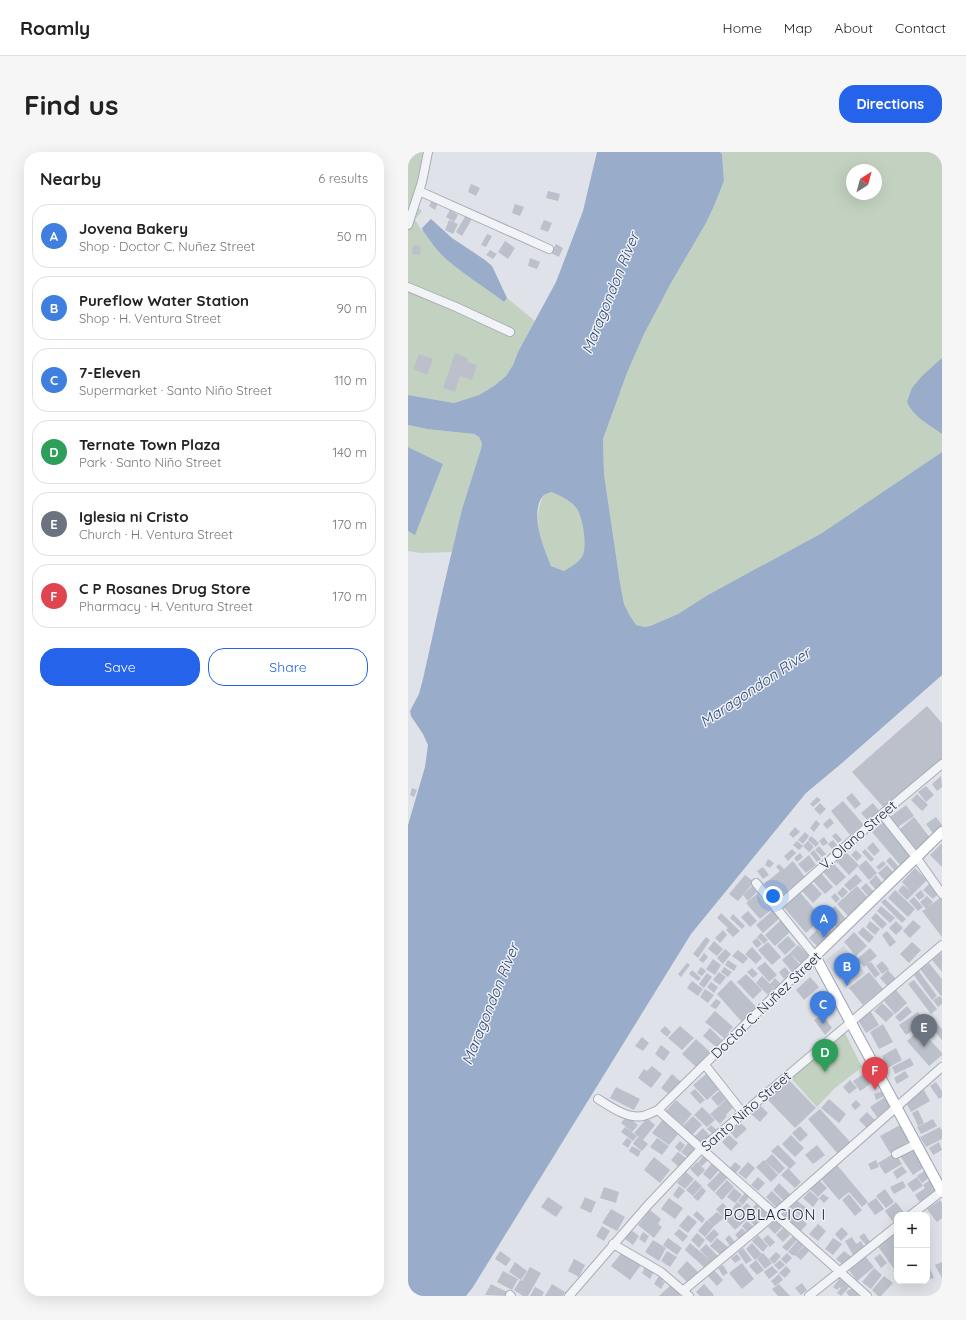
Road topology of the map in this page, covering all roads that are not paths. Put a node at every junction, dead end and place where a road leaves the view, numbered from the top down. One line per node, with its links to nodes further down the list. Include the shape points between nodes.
1 (428, 152): 2 (street)
2 (419, 191): 3 (street); 4 (street)
3 (408, 225)
4 (549, 249)
5 (408, 287): 6 (street)
6 (510, 332)
7 (942, 764): 8 (street, V. Olano Street)
8 (882, 814): 10 (street); 13 (street, V. Olano Street)
9 (942, 832): 10 (main road, Doctor C. Nuñez Street)
10 (916, 858): 12 (street); 15 (main road, Doctor C. Nuñez Street)
11 (756, 883): 13 (street)
12 (942, 894)
13 (776, 908): 15 (street)
14 (942, 945): 16 (street, Santo Niño Street)
15 (815, 956): 16 (main road); 17 (street, Doctor C. Nuñez Street)
16 (850, 1022): 20 (main road); 22 (street, Santo Niño Street)
17 (705, 1065): 21 (street, Doctor C. Nuñez Street); 22 (street)
18 (942, 1067): 20 (street)
19 (598, 1099): 21 (street, via 630,1116 642,1116)
20 (897, 1108): 23 (main road); 28 (street)
21 (658, 1110): 24 (street)
22 (743, 1113): 24 (street, Santo Niño Street)
23 (916, 1144): 25 (street); 26 (main road)
24 (701, 1149): 28 (street); 30 (street, Santo Niño Street)
25 (896, 1154)
26 (942, 1191): 27 (street)
27 (916, 1212)
28 (775, 1214): 31 (street); 32 (street)
29 (894, 1228): 31 (street)
30 (613, 1244): 32 (street, via 661,1272); 33 (street, Santo Niño Street)
31 (839, 1272): 34 (street); 35 (street)
32 (686, 1293)
33 (569, 1296)
34 (809, 1296)
35 (867, 1296)

